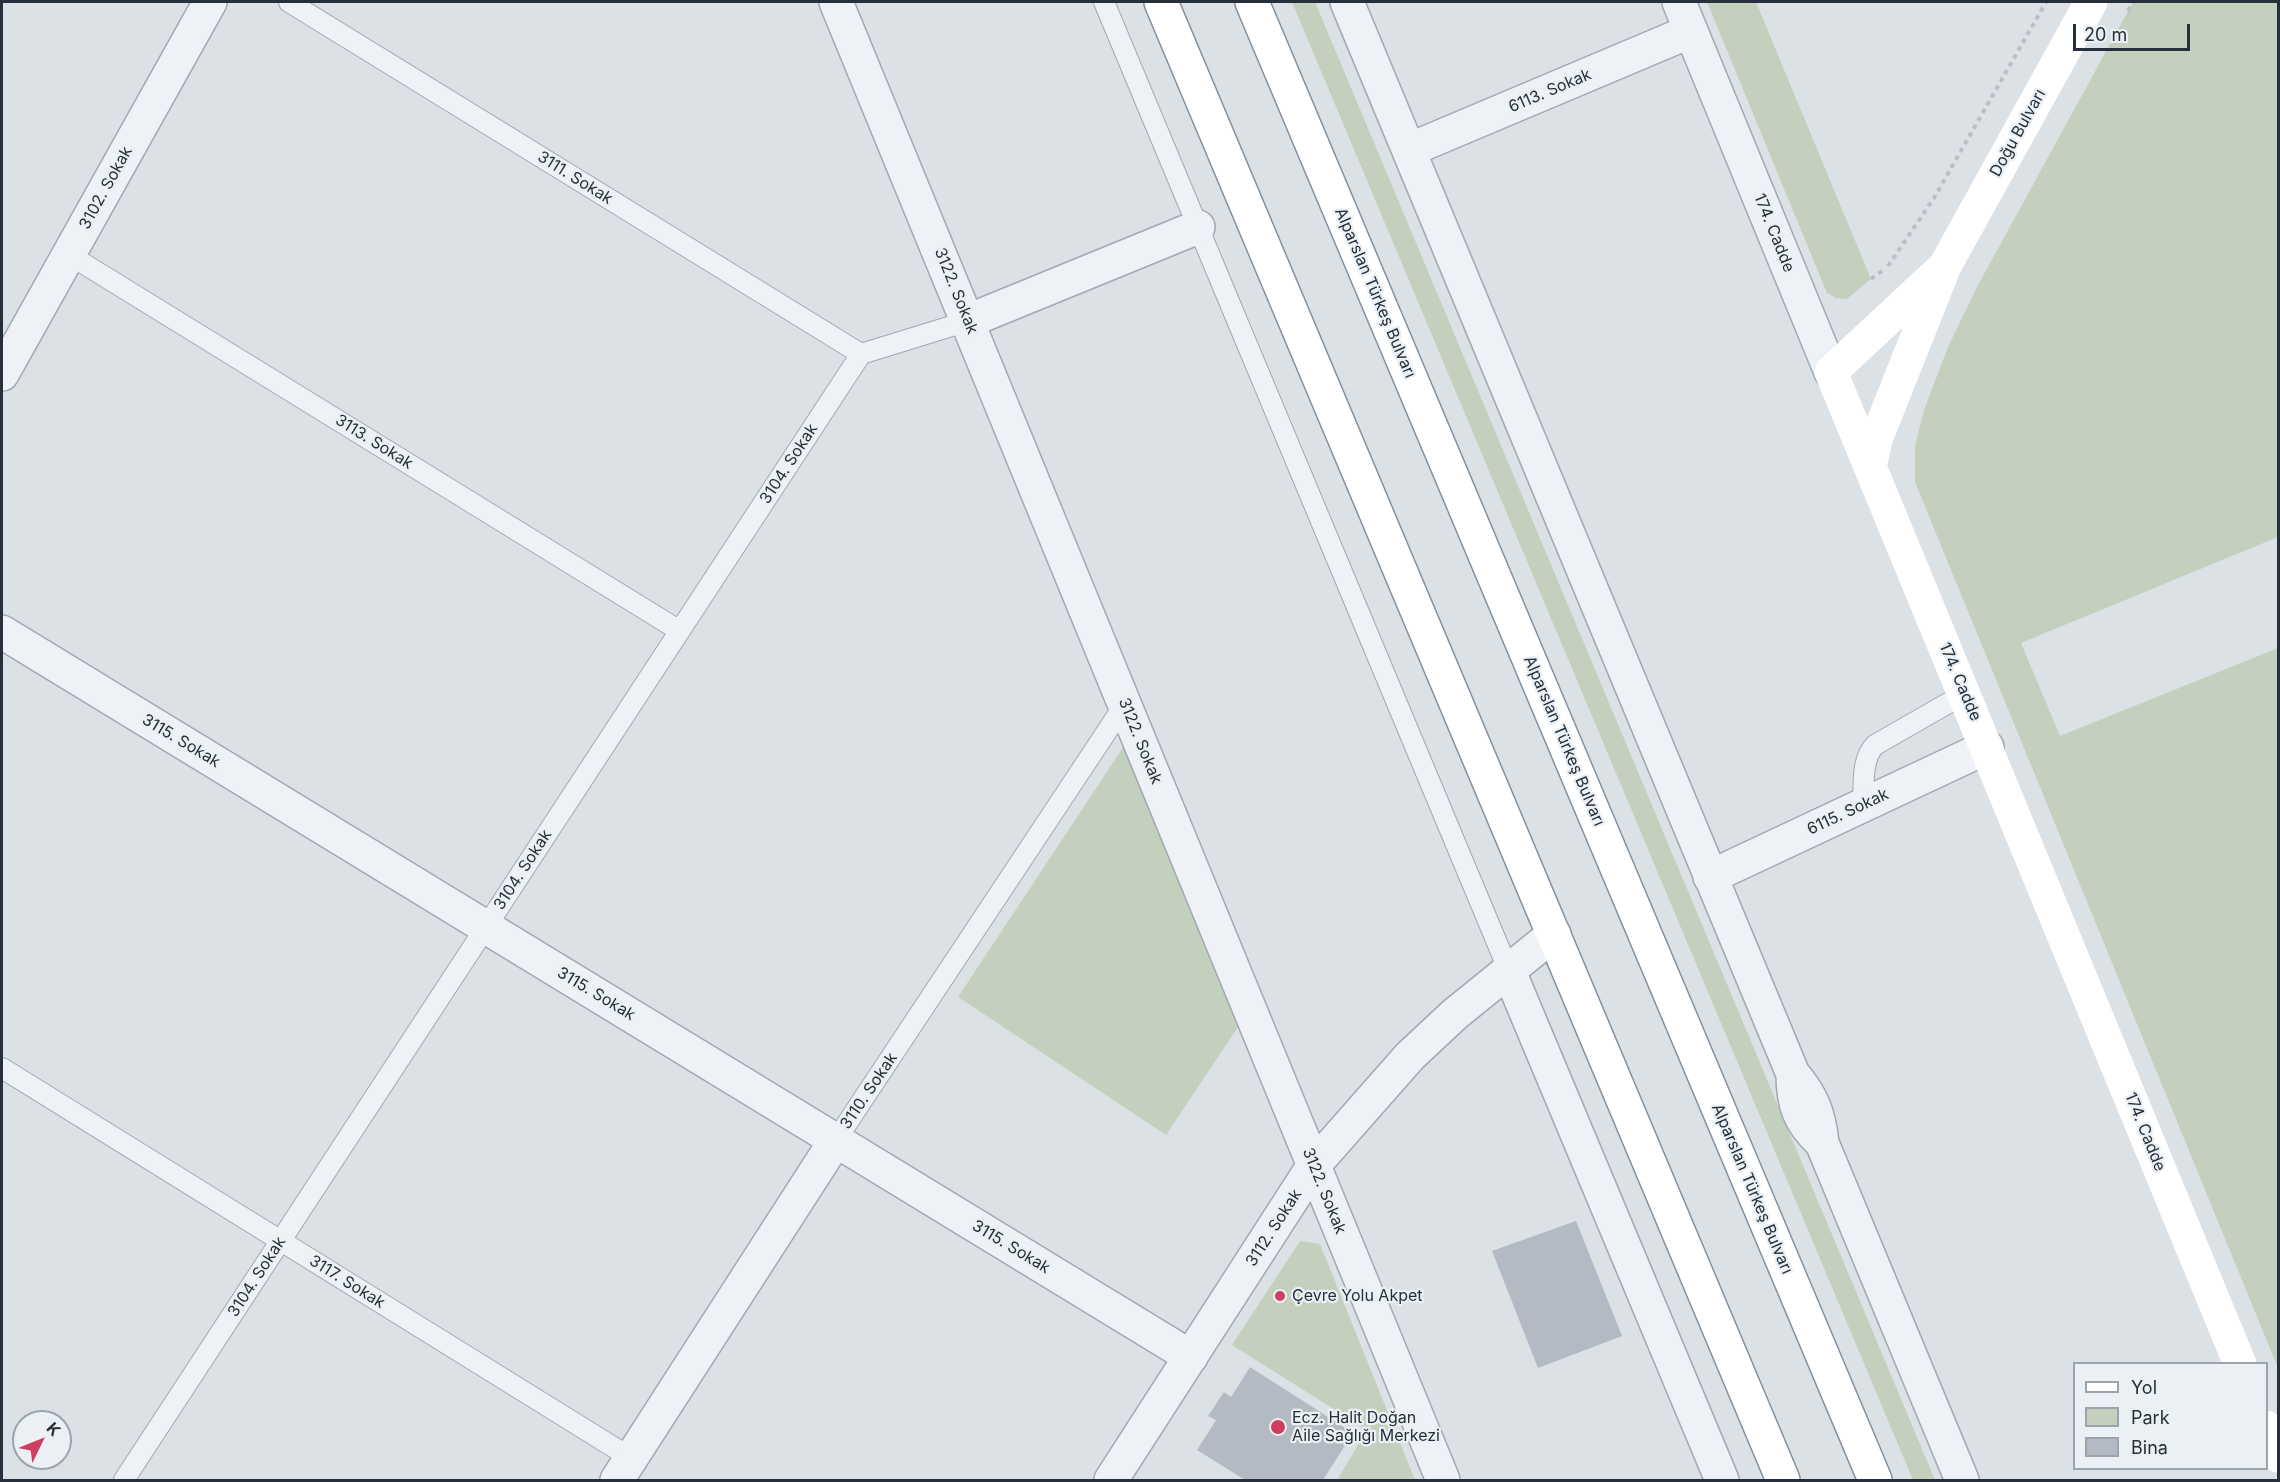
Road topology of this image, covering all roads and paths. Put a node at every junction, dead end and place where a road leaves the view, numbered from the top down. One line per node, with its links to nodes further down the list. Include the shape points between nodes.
1 (210, 2): 14 (street, 3102. Sokak)
2 (289, 2): 18 (lane, 3111. Sokak)
3 (836, 2): 17 (street, 3122. Sokak)
4 (1104, 2): 13 (lane)
5 (1161, 2): 30 (main road)
6 (1252, 2): 46 (main road, Alparslan Türkeş Bulvarı)
7 (1347, 2): 12 (street)
8 (1678, 2): 11 (street, 174. Cadde)
9 (2046, 2): 16 (path, via 1934,198 1901,249)
10 (2091, 2): 15 (main road, Doğu Bulvarı)
11 (1691, 32): 12 (street, 6113. Sokak); 19 (street, 174. Cadde)
12 (1408, 150): 28 (street)
13 (1198, 227): 17 (street); 31 (lane)
14 (68, 254): 20 (street, 3102. Sokak); 22 (lane, 3113. Sokak)
15 (1945, 266): 19 (main road, Doğu Bulvarı); 21 (main road, Doğu Bulvarı, via 1877,437)
16 (1871, 279)
17 (968, 321): 18 (lane); 25 (street, 3122. Sokak)
18 (861, 354): 22 (lane, 3104. Sokak)
19 (1832, 372): 21 (main road, 174. Cadde)
20 (2, 374)
21 (1870, 466): 24 (main road, 174. Cadde)
22 (680, 631): 29 (lane, 3104. Sokak)
23 (2, 632): 29 (street, 3115. Sokak)
24 (1964, 694): 26 (main road, 174. Cadde); 27 (lane, via 1870,750)
25 (1125, 704): 33 (lane, 3110. Sokak); 34 (street, 3122. Sokak)
26 (1987, 747): 27 (street, 6115. Sokak); 37 (main road, 174. Cadde)
27 (1863, 805): 28 (street, 6115. Sokak)
28 (1710, 877): 47 (street, via 1793,1074 1818,1112 1822,1143)
29 (486, 927): 33 (street, 3115. Sokak); 35 (lane, 3104. Sokak)
30 (1554, 934): 31 (street, 3112. Sokak); 45 (main road)
31 (1508, 969): 34 (street, 3112. Sokak, via 1410,1056); 44 (street)
32 (2, 1068): 35 (lane, 3117. Sokak)
33 (836, 1140): 36 (street, 3115. Sokak); 40 (street, 3110. Sokak)
34 (1314, 1166): 36 (street, 3112. Sokak); 43 (street, 3122. Sokak)
35 (281, 1241): 40 (lane, 3117. Sokak); 41 (lane, 3104. Sokak)
36 (1191, 1357): 42 (street, 3112. Sokak)
37 (2239, 1362)
38 (2268, 1432): 39 (main road)
39 (2278, 1456)
40 (624, 1469)
41 (124, 1480)
42 (1111, 1480)
43 (1443, 1480)
44 (1722, 1480)
45 (1784, 1480)
46 (1875, 1480)
47 (1962, 1480)

